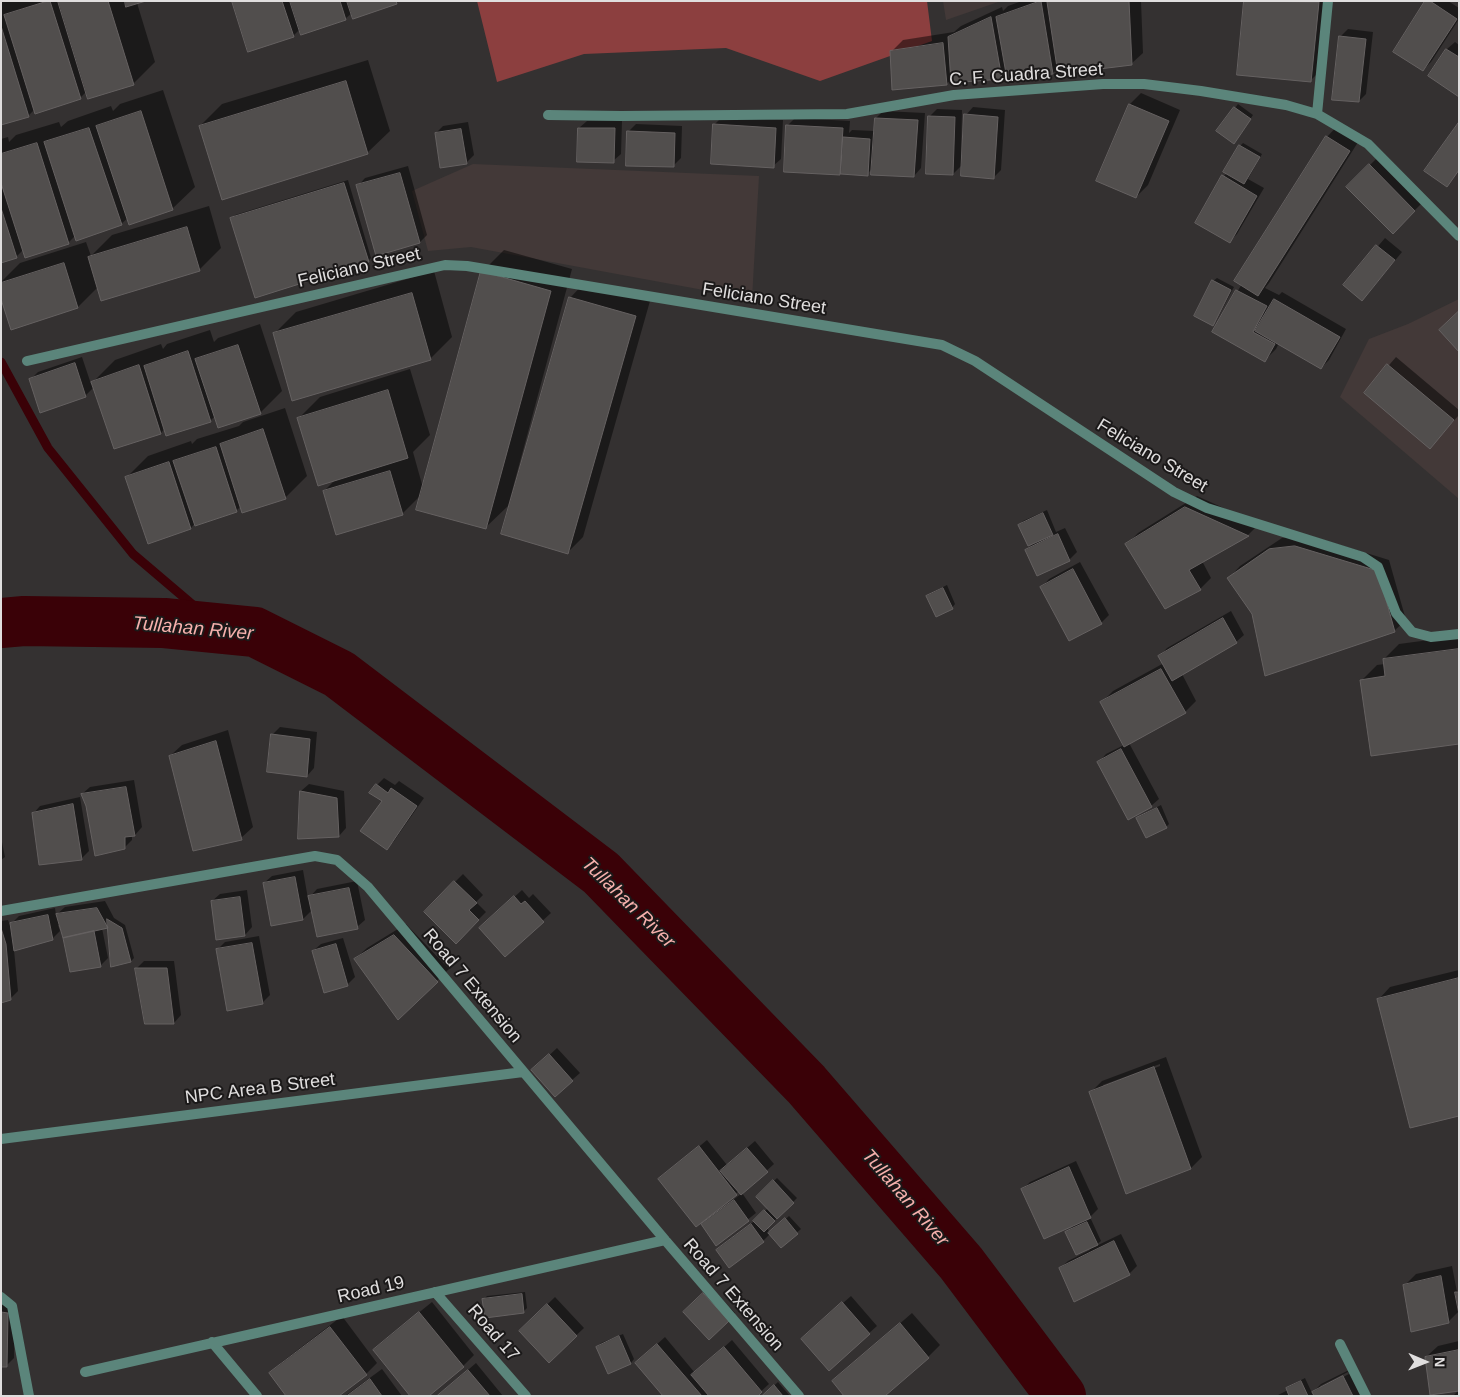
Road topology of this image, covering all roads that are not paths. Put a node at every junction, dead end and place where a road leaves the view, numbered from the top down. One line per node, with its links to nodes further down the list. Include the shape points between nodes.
1 (1328, 1): 2 (street)
2 (1317, 114): 3 (street, C. F. Cuadra Street, via 1286,105 1201,91 1144,84 1103,84 954,95 847,114); 4 (street, C. F. Cuadra Street, via 1368,144)
3 (548, 115)
4 (1459, 236)
5 (27, 361): 6 (street, Feliciano Street, via 445,265 467,266 942,345 975,361 1174,492 1207,508 1363,557 1378,566 1396,613 1412,632 1431,637)
6 (1459, 634)
7 (1, 911): 8 (street, Road 7 Extension, via 315,856 338,860 368,887)
8 (523, 1072): 9 (street, NPC Area B Street); 10 (street, Road 7 Extension)
9 (1, 1139)
10 (665, 1240): 11 (street, Road 19); 19 (street, Road 7 Extension)
11 (435, 1292): 13 (street, Road 19); 18 (street, Road 17)
12 (3, 1298): 16 (street, via 12,1306)
13 (212, 1342): 15 (street, Road 19); 17 (street)
14 (1340, 1344): 20 (street)
15 (85, 1372)
16 (29, 1396)
17 (257, 1396)
18 (526, 1396)
19 (799, 1396)
20 (1366, 1396)

